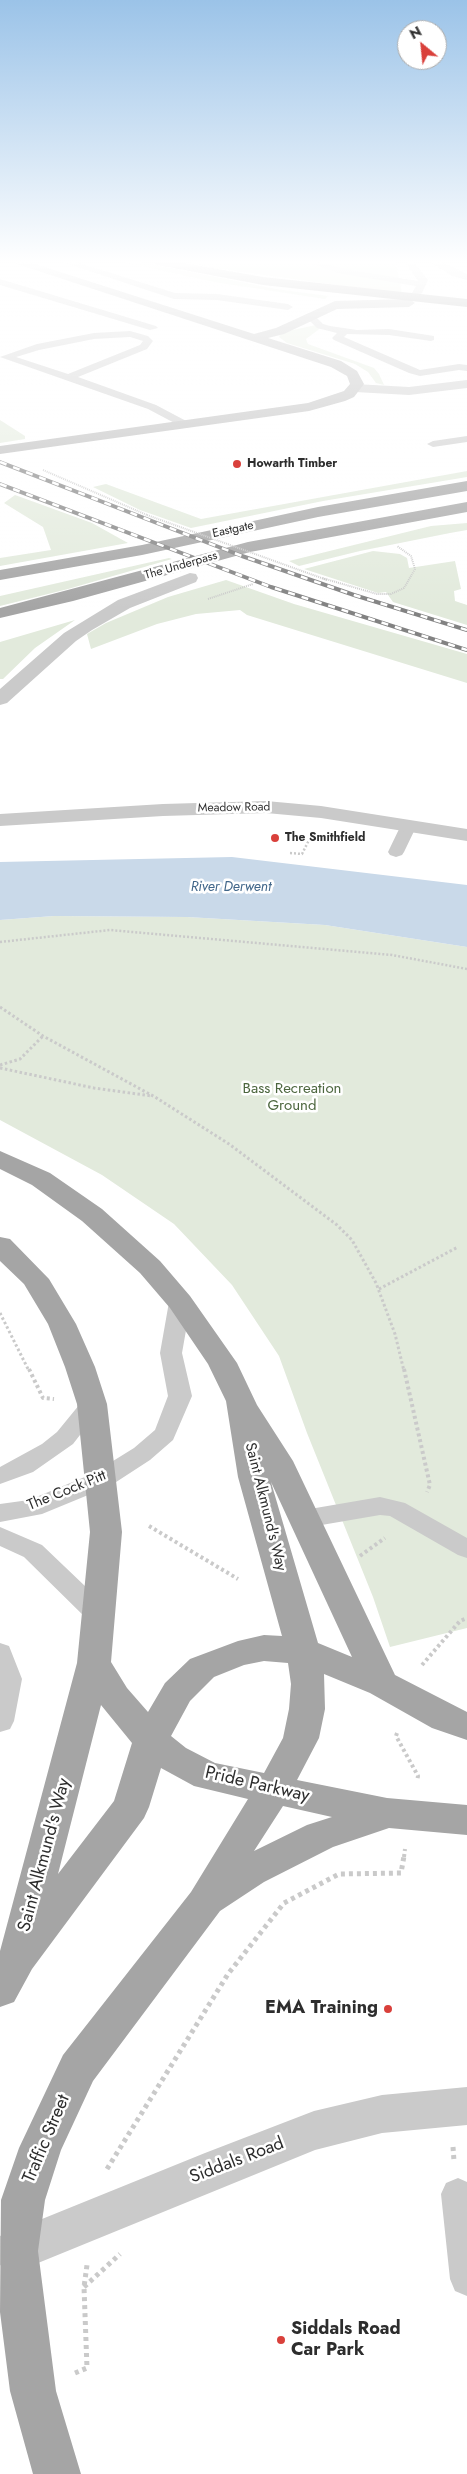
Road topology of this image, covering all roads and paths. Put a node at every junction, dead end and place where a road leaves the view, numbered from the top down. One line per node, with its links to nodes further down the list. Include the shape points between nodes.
1 (70, 377): 5 (lane, via 152,407)
2 (355, 377): 4 (street)
3 (467, 384): 4 (street, via 409,390)
4 (355, 388): 5 (street, via 325,403)
5 (186, 425): 8 (street)
6 (467, 439): 7 (lane)
7 (433, 444)
8 (0, 450)
9 (467, 486): 14 (main road, Eastgate, via 318,512)
10 (86, 487): 13 (path, bridge, via 147,515 327,580 322,578 377,594 391,594 404,588 415,569 411,556)
11 (467, 507): 12 (main road)
12 (364, 526): 16 (main road); 20 (main road, The Underpass, via 248,547)
13 (397, 546)
14 (142, 550): 15 (main road, Eastgate); 19 (main road)
15 (0, 575)
16 (190, 578): 21 (main road); 22 (street, via 124,604 70,636)
17 (253, 584): 18 (path)
18 (244, 587)
19 (0, 588)
20 (0, 613)
21 (39, 621)
22 (0, 699)
23 (0, 820): 24 (street, Meadow Road, via 266,807)
24 (409, 825): 25 (street, Meadow Road); 26 (lane)
25 (467, 834)
26 (396, 852)
27 (0, 942): 28 (path, via 110,930 392,955)
28 (467, 969)
29 (0, 1007): 30 (path)
30 (43, 1036): 31 (path, via 20,1059); 32 (path)
31 (0, 1066): 32 (path, via 94,1088)
32 (155, 1096): 36 (path, via 229,1144 337,1225 362,1254)
33 (0, 1158): 37 (main road, Saint Alkmund's Way, via 92,1215 150,1267)
34 (0, 1245): 40 (main road, Saint Alkmund's Way, via 35,1279 62,1324)
35 (458, 1247): 36 (path)
36 (379, 1290): 45 (path, via 395,1334 430,1485)
37 (180, 1302): 39 (main road, Saint Alkmund's Way, via 222,1363); 42 (lane, The Cock Pitt, via 171,1353 180,1396 164,1434 142,1454)
38 (0, 1313): 40 (path, via 43,1398)
39 (241, 1401): 44 (main road, via 277,1461); 52 (main road, Saint Alkmund's Way, via 254,1477)
40 (92, 1404): 41 (lane, via 65,1438 50,1450); 42 (main road, Saint Alkmund's Way)
41 (0, 1476)
42 (100, 1480): 43 (lane, The Cock Pitt, via 33,1508); 50 (main road, Saint Alkmund's Way, via 106,1532)
43 (0, 1514)
44 (304, 1518): 45 (lane, via 380,1506 396,1509); 56 (main road)
45 (412, 1518): 48 (lane)
46 (149, 1526): 49 (path)
47 (0, 1536): 50 (lane, via 33,1551)
48 (467, 1549)
49 (238, 1579)
50 (99, 1615): 55 (main road, Saint Alkmund's Way)
51 (467, 1618): 54 (path, via 460,1620)
52 (303, 1651): 56 (main road); 60 (main road, via 264,1648 202,1668 177,1692); 62 (main road, Saint Alkmund's Way, via 308,1684 307,1708 300,1738)
53 (0, 1654): 57 (lane, via 9,1679)
54 (426, 1661)
55 (94, 1663): 60 (main road, Pride Parkway, via 116,1698); 67 (main road, Saint Alkmund's Way)
56 (382, 1684): 58 (main road, via 437,1714)
57 (0, 1721)
58 (467, 1726)
59 (396, 1736): 61 (path)
60 (151, 1740): 62 (main road, Pride Parkway, via 173,1758 207,1776); 67 (main road, via 131,1807)
61 (418, 1776)
62 (273, 1791): 63 (main road, Pride Parkway); 66 (main road, Saint Alkmund's Way)
63 (387, 1813): 64 (main road, Pride Parkway); 66 (main road, via 320,1836 251,1871)
64 (467, 1820)
65 (401, 1873): 71 (path, via 339,1874 284,1903 228,1974 139,2115 103,2176)
66 (205, 1904): 72 (main road, Traffic Street, via 78,2068 40,2148)
67 (18, 1956): 68 (main road)
68 (0, 1990)
69 (458, 2106): 70 (path); 71 (street, Siddals Road, via 382,2114 314,2131)
70 (458, 2194): 73 (lane)
71 (93, 2219): 72 (street, Siddals Road); 74 (path, via 84,2287)
72 (5, 2254): 75 (main road, Traffic Street, via 33,2391)
73 (467, 2278)
74 (87, 2368)
75 (57, 2474)

